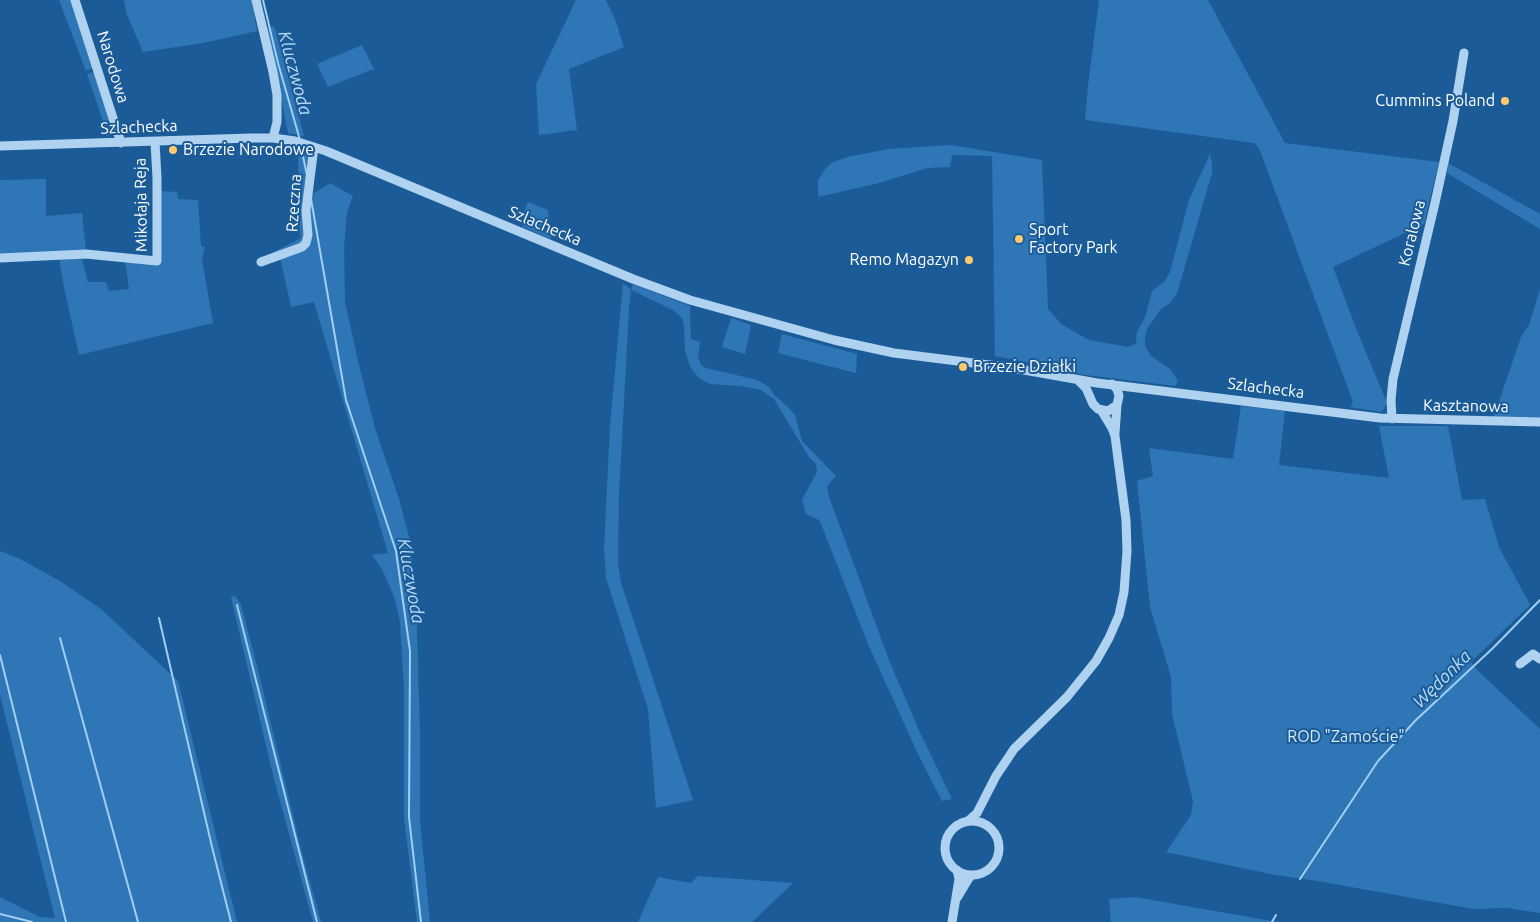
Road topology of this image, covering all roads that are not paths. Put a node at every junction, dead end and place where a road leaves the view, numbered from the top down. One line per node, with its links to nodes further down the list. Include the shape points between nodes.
1 (75, 0): 6 (street, Narodowa)
2 (256, 0): 4 (street, via 277,95 277,122)
3 (1464, 53): 17 (street, Koralowa, via 1453,122 1393,379)
4 (273, 138): 5 (street, Szlachecka); 8 (street, Szlachecka)
5 (155, 142): 6 (street, Szlachecka); 9 (street, Mikołaja Reja, via 158,260 86,254)
6 (121, 143): 7 (street, Szlachecka)
7 (0, 146)
8 (312, 146): 10 (street, Rzeczna, via 306,243); 11 (street, Szlachecka, via 690,300 870,348)
9 (0, 258)
10 (262, 262)
11 (1078, 380): 12 (street, Szlachecka); 14 (street)
12 (1108, 384): 13 (street, Szlachecka); 14 (street, via 1095,388); 15 (street, via 1117,389)
13 (1136, 388): 15 (street); 17 (street, Szlachecka)
14 (1091, 399): 16 (street)
15 (1118, 402): 16 (street, via 1111,410); 19 (street)
16 (1101, 410): 19 (street)
17 (1392, 419): 18 (street, Kasztanowa)
18 (1540, 422)
19 (1115, 436): 22 (street, via 1126,520 1124,592 1119,615 1096,661 1067,697 1014,749)
20 (1540, 659): 21 (street, via 1533,654)
21 (1520, 664)
22 (985, 799): 23 (street); 24 (street, via 984,815)
23 (968, 821): 24 (street, via 978,821); 25 (street, via 954,828 946,841 947,857)
24 (991, 828): 26 (street, via 999,841 998,856 989,870)
25 (957, 870): 26 (street); 27 (street)
26 (973, 875): 27 (street)
27 (956, 900): 28 (street)
28 (952, 922)

